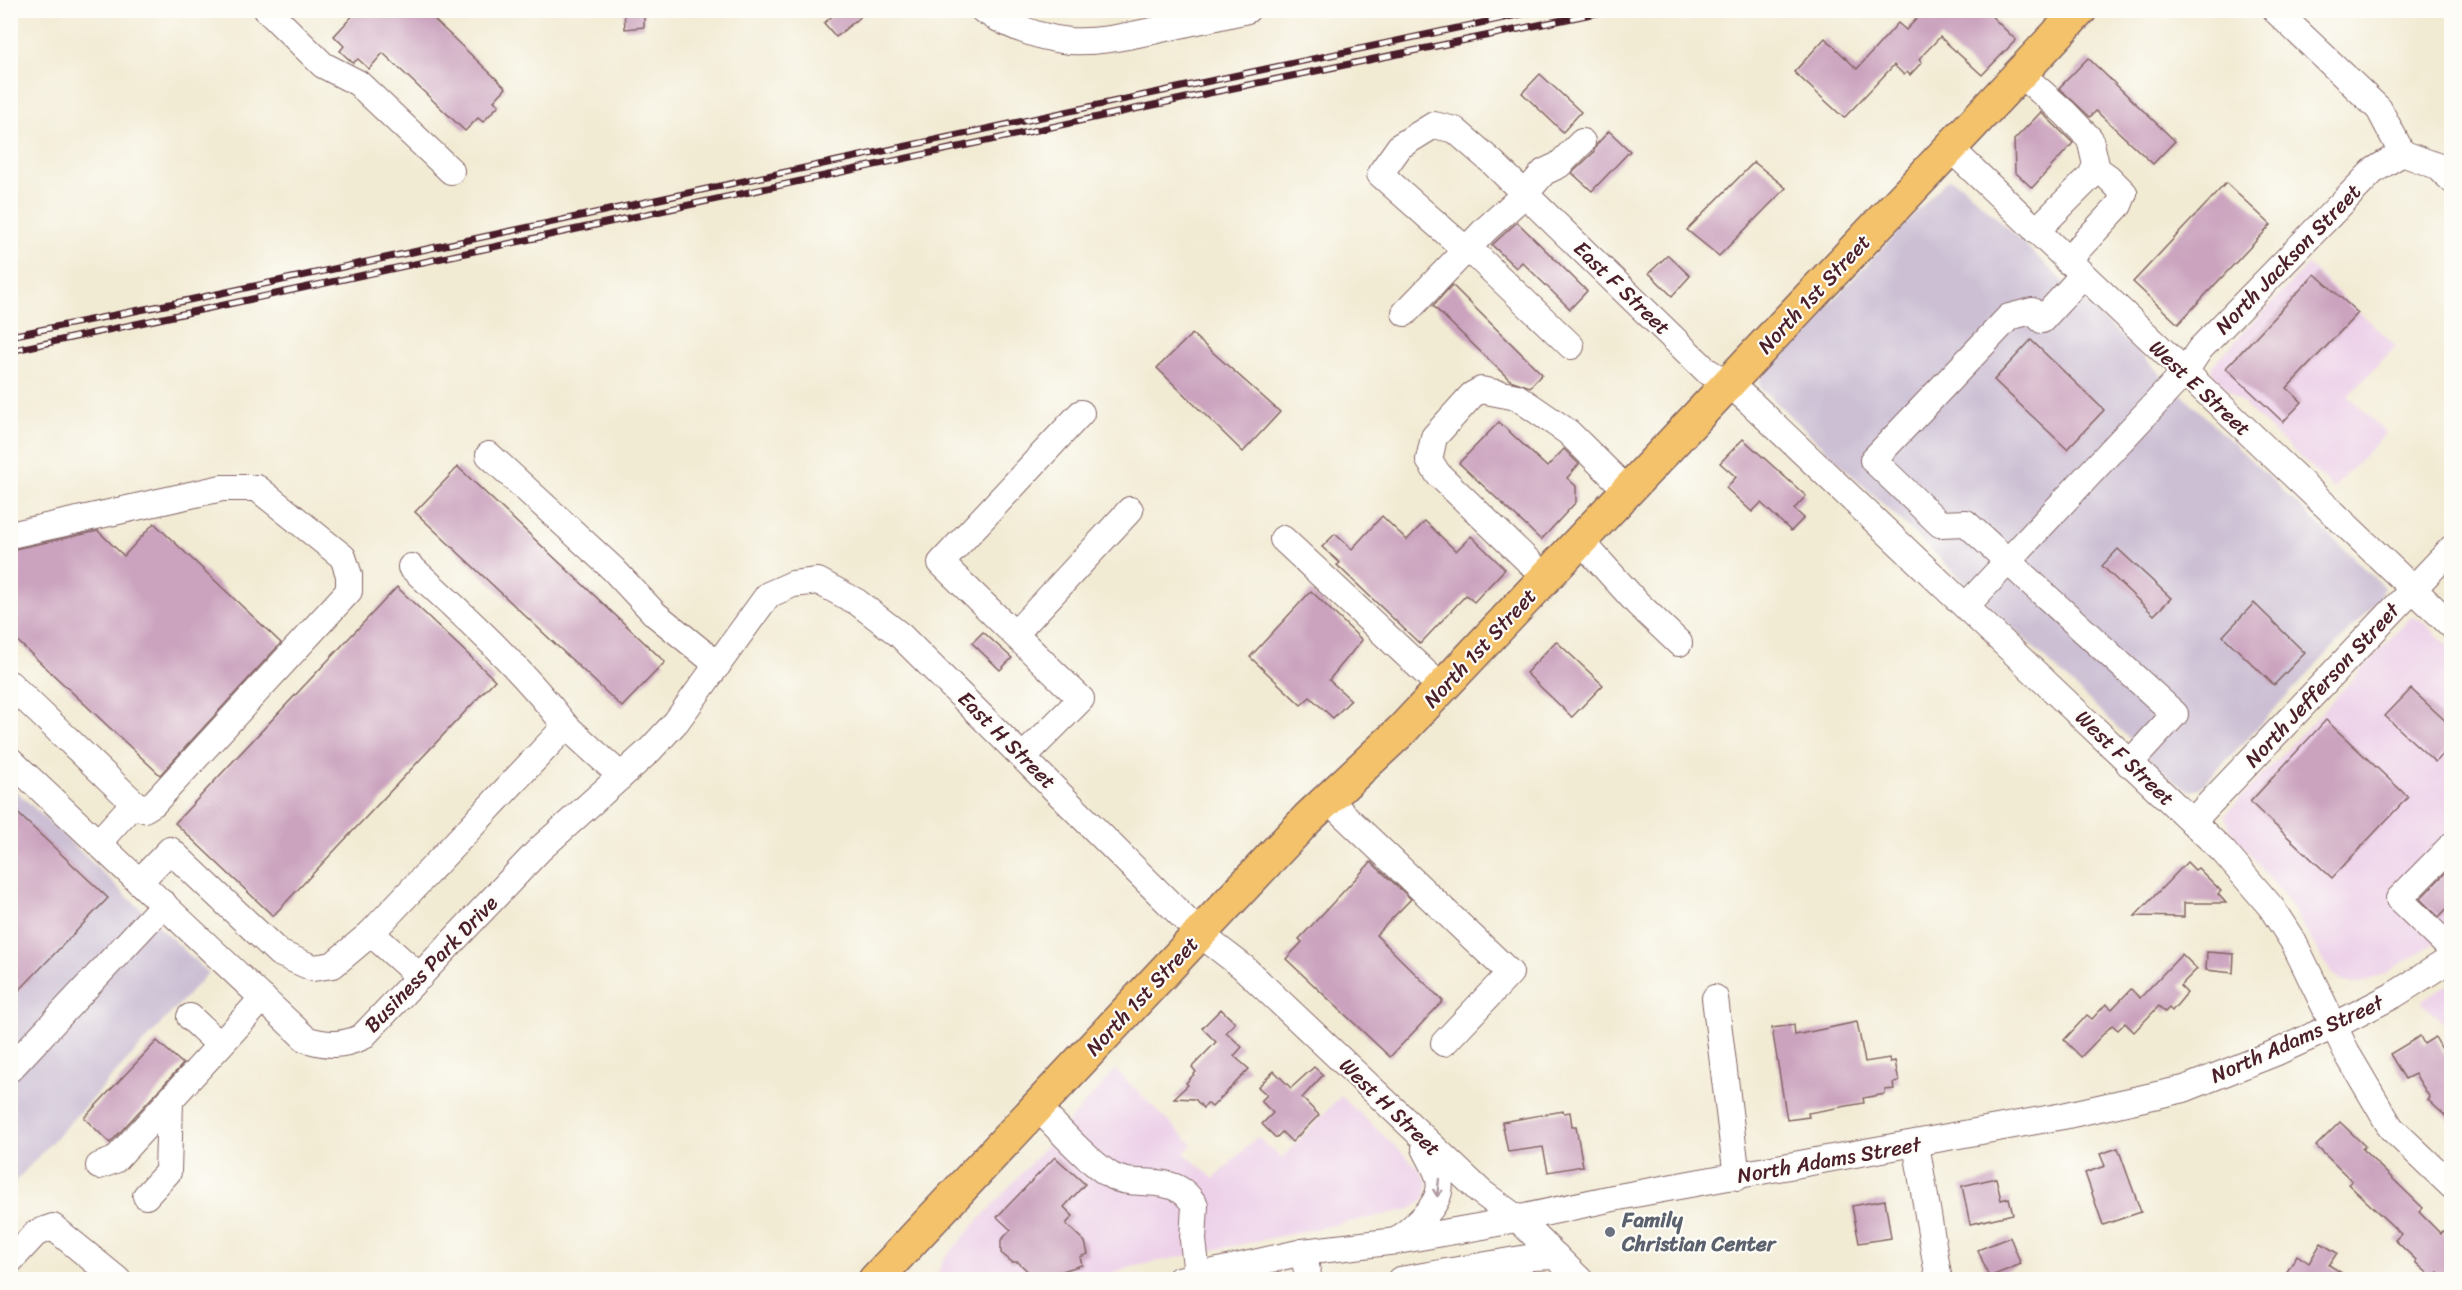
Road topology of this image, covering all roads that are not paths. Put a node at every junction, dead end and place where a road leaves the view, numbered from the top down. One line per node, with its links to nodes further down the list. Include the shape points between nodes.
1 (267, 10): 11 (street, via 323,65 358,83)
2 (983, 10): 3 (street, via 1015,28 1070,41 1119,37)
3 (1247, 10)
4 (2080, 10): 6 (main road, North 1st Street)
5 (2275, 10): 9 (street, via 2379,110)
6 (2021, 74): 8 (main road, North 1st Street); 10 (street, via 2090,139)
7 (1582, 142): 13 (street, via 1559,165)
8 (1951, 149): 14 (street, West E Street); 20 (main road, North 1st Street)
9 (2402, 153): 12 (street, via 2437,166); 19 (street, North Jackson Street, via 2373,171 2200,350)
10 (2095, 168): 14 (street); 16 (street, via 2124,193)
11 (451, 171)
12 (2451, 180)
13 (1522, 191): 15 (street); 15 (street, East F Street, via 1455,130 1434,125 1400,146 1380,174); 20 (street, East F Street, via 1707,371)
14 (2036, 231): 16 (street, West E Street)
15 (1467, 250): 17 (street); 18 (street)
16 (2075, 268): 19 (street, West E Street); 29 (street, via 2042,320 2032,311 2009,317 1874,460 1940,524 1966,523)
17 (1405, 313)
18 (1571, 346)
19 (2184, 373): 29 (street, North Jackson Street); 33 (street, West E Street)
20 (1729, 384): 23 (main road, North 1st Street); 34 (street, West F Street)
21 (1081, 413): 36 (street, via 941,563)
22 (489, 455): 38 (street, via 613,569 655,614)
23 (1628, 491): 27 (main road, North 1st Street); 31 (street, via 1568,432 1517,397 1481,390 1472,395 1434,437 1429,460 1438,474)
24 (1130, 510): 36 (street)
25 (10, 535): 47 (street, via 222,488 257,488 343,558 349,591 154,803 144,808)
26 (1283, 539): 40 (street)
27 (1581, 541): 31 (main road, North 1st Street); 37 (street)
28 (2451, 548): 33 (street, North Jefferson Street)
29 (2008, 561): 34 (street, North Jackson Street); 44 (street, via 2175,714)
30 (411, 567): 41 (street, via 492,642)
31 (1546, 578): 40 (main road, North 1st Street)
32 (793, 584): 38 (street, Business Park Drive, via 768,595); 42 (street, East H Street, via 818,581 857,602 900,635)
33 (2413, 589): 35 (street, West E Street); 48 (street, North Jefferson Street)
34 (1966, 606): 44 (street, West F Street)
35 (2451, 626)
36 (1015, 634): 42 (street, via 1081,699)
37 (1679, 643)
38 (718, 665): 45 (street, Business Park Drive, via 676,722)
39 (10, 684): 47 (street)
40 (1442, 688): 46 (main road, North 1st Street)
41 (566, 726): 45 (street); 53 (street)
42 (1023, 757): 54 (street, East H Street)
43 (10, 760): 49 (street, Business Park Drive)
44 (2129, 764): 48 (street, West F Street)
45 (621, 776): 57 (street, Business Park Drive, via 540,849)
46 (1328, 800): 54 (main road, North 1st Street); 62 (street, via 1510,973)
47 (134, 803): 49 (street)
48 (2193, 822): 61 (street, West F Street, via 2240,868 2271,907 2303,960)
49 (98, 843): 51 (street, Business Park Drive)
50 (2451, 845): 55 (street, via 2399,899)
51 (139, 882): 52 (street, Business Park Drive); 53 (street, via 170,850 279,953 313,968 333,964)
52 (164, 904): 58 (street, Business Park Drive); 64 (street)
53 (371, 933): 57 (street)
54 (1200, 934): 66 (main road, North 1st Street); 67 (street, West H Street, via 1243,967)
55 (2451, 950)
56 (2451, 958): 61 (street, North Adams Street, via 2394,995)
57 (420, 977): 58 (street, Business Park Drive, via 362,1037 347,1043 332,1045 306,1039)
58 (263, 998): 63 (street)
59 (1714, 998): 70 (street)
60 (190, 1017): 63 (street)
61 (2334, 1026): 68 (street, North Adams Street, via 2184,1089); 71 (street, West F Street, via 2391,1128)
62 (1444, 1043)
63 (220, 1045): 65 (street)
64 (10, 1069)
65 (170, 1100): 69 (street, via 116,1160); 72 (street, via 168,1172)
66 (1038, 1108): 78 (main road, North 1st Street); 79 (street, via 1111,1176 1167,1184 1183,1191 1195,1205)
67 (1418, 1134): 73 (street, West H Street, via 1480,1192); 74 (street, one-way to 74, via 1439,1178 1437,1197)
68 (1916, 1144): 70 (street, North Adams Street); 84 (street)
69 (99, 1166)
70 (1737, 1177): 73 (street, North Adams Street, via 1613,1197)
71 (2451, 1186)
72 (146, 1196)
73 (1518, 1219): 74 (street, North Adams Street); 76 (street, West H Street)
74 (1397, 1241): 75 (street, North Adams Street)
75 (1303, 1252): 79 (street, North Adams Street); 81 (street)
76 (1556, 1256): 82 (street); 83 (street, West H Street)
77 (10, 1261): 80 (street, via 36,1233 53,1227)
78 (881, 1277)
79 (1188, 1277)
80 (118, 1280)
81 (1309, 1280)
82 (1400, 1280)
83 (1580, 1280)
84 (1939, 1280)

